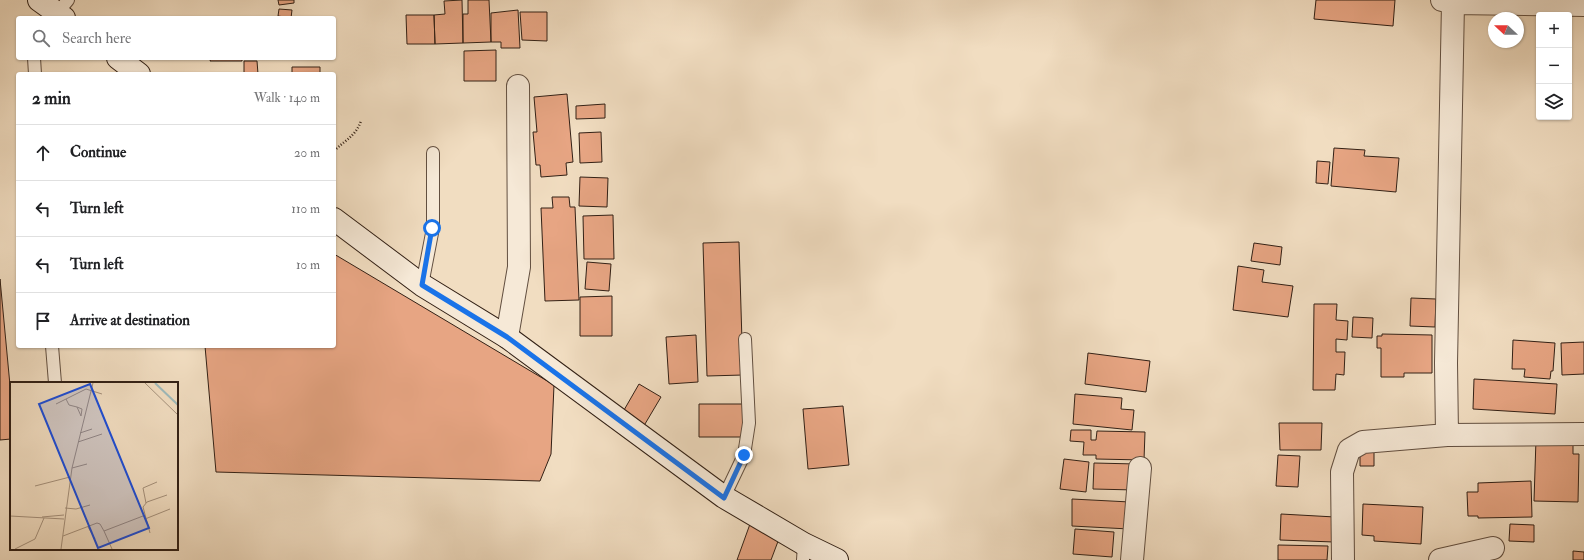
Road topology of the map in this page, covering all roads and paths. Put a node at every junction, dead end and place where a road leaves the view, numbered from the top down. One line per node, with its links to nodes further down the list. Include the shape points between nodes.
1 (39, 0): 5 (street)
2 (1447, 1): 3 (street); 21 (street)
3 (1491, 2): 4 (street)
4 (1584, 5)
5 (61, 12)
6 (34, 60): 8 (lane)
7 (121, 60): 9 (street)
8 (35, 72)
9 (136, 72)
10 (518, 86): 16 (street, via 519,267)
11 (361, 121): 12 (path, via 357,130)
12 (336, 151)
13 (433, 153): 15 (lane, via 432,228)
14 (336, 220): 15 (street)
15 (422, 285): 16 (street)
16 (507, 337): 23 (street)
17 (745, 339): 23 (lane, via 749,424 744,455)
18 (52, 348): 19 (lane)
19 (55, 382)
20 (1584, 434): 21 (street)
21 (1447, 435): 28 (street, via 1363,442 1349,450 1342,472)
22 (1140, 468): 27 (street)
23 (724, 498): 25 (street)
24 (1493, 548): 29 (street)
25 (803, 552): 26 (street)
26 (837, 560)
27 (1132, 560)
28 (1343, 560)
29 (1440, 560)

